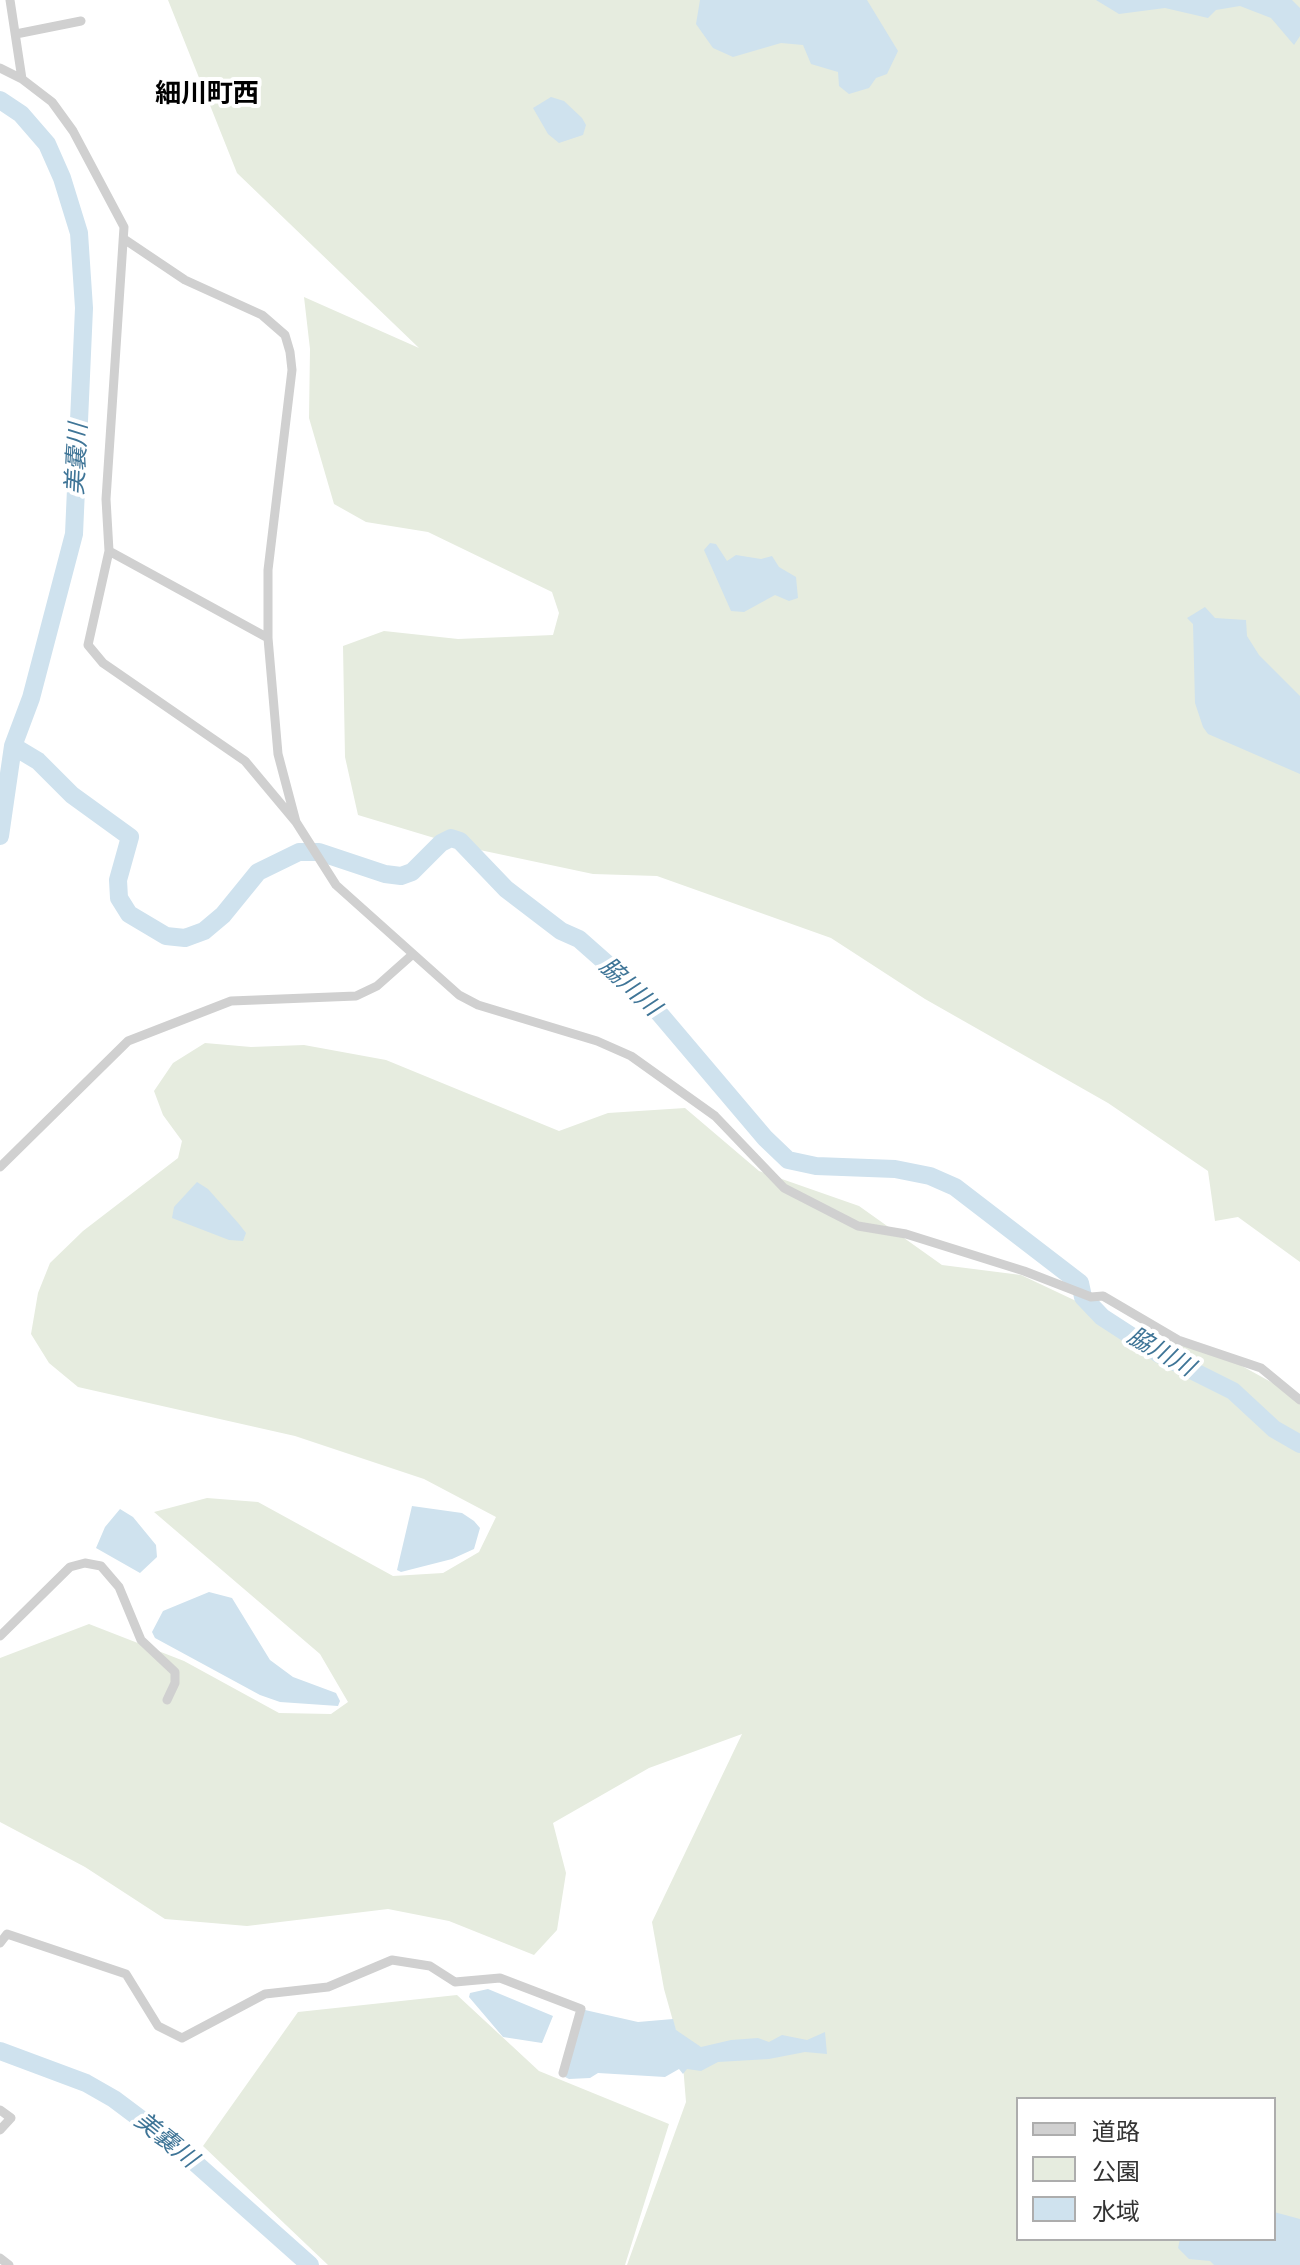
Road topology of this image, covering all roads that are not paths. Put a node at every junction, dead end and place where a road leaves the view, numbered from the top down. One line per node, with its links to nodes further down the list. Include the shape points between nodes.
1 (10, 0): 3 (street)
2 (81, 21): 3 (street)
3 (16, 34): 5 (street)
4 (0, 68): 5 (street)
5 (22, 79): 6 (street, via 52,102 73,131 124,227)
6 (124, 239): 7 (street, via 106,499); 8 (street, via 185,280 262,315 285,335 292,370 268,570)
7 (109, 551): 8 (street); 9 (street, via 88,645 103,663 245,761)
8 (268, 638): 9 (street, via 278,754)
9 (296, 822): 10 (street, via 350,899)
10 (413, 954): 11 (street, via 377,986 356,996 231,1001 128,1041); 12 (street, via 478,1005 631,1056 715,1116 784,1188 845,1220 950,1247 1091,1297 1103,1296 1178,1340 1261,1368)
11 (0, 1167)
12 (1300, 1400)
13 (0, 1636): 14 (street, via 70,1567 101,1566 119,1587 141,1640 175,1672)
14 (167, 1700)
15 (0, 1943): 16 (street, via 7,1934 126,1974 158,2026 182,2038 265,1994 328,1987 392,1960 430,1966 455,1982 500,1978 581,2009)
16 (563, 2073)
17 (0, 2110): 18 (street, via 11,2118)
18 (0, 2130)
19 (0, 2258): 20 (street)
20 (9, 2265)

